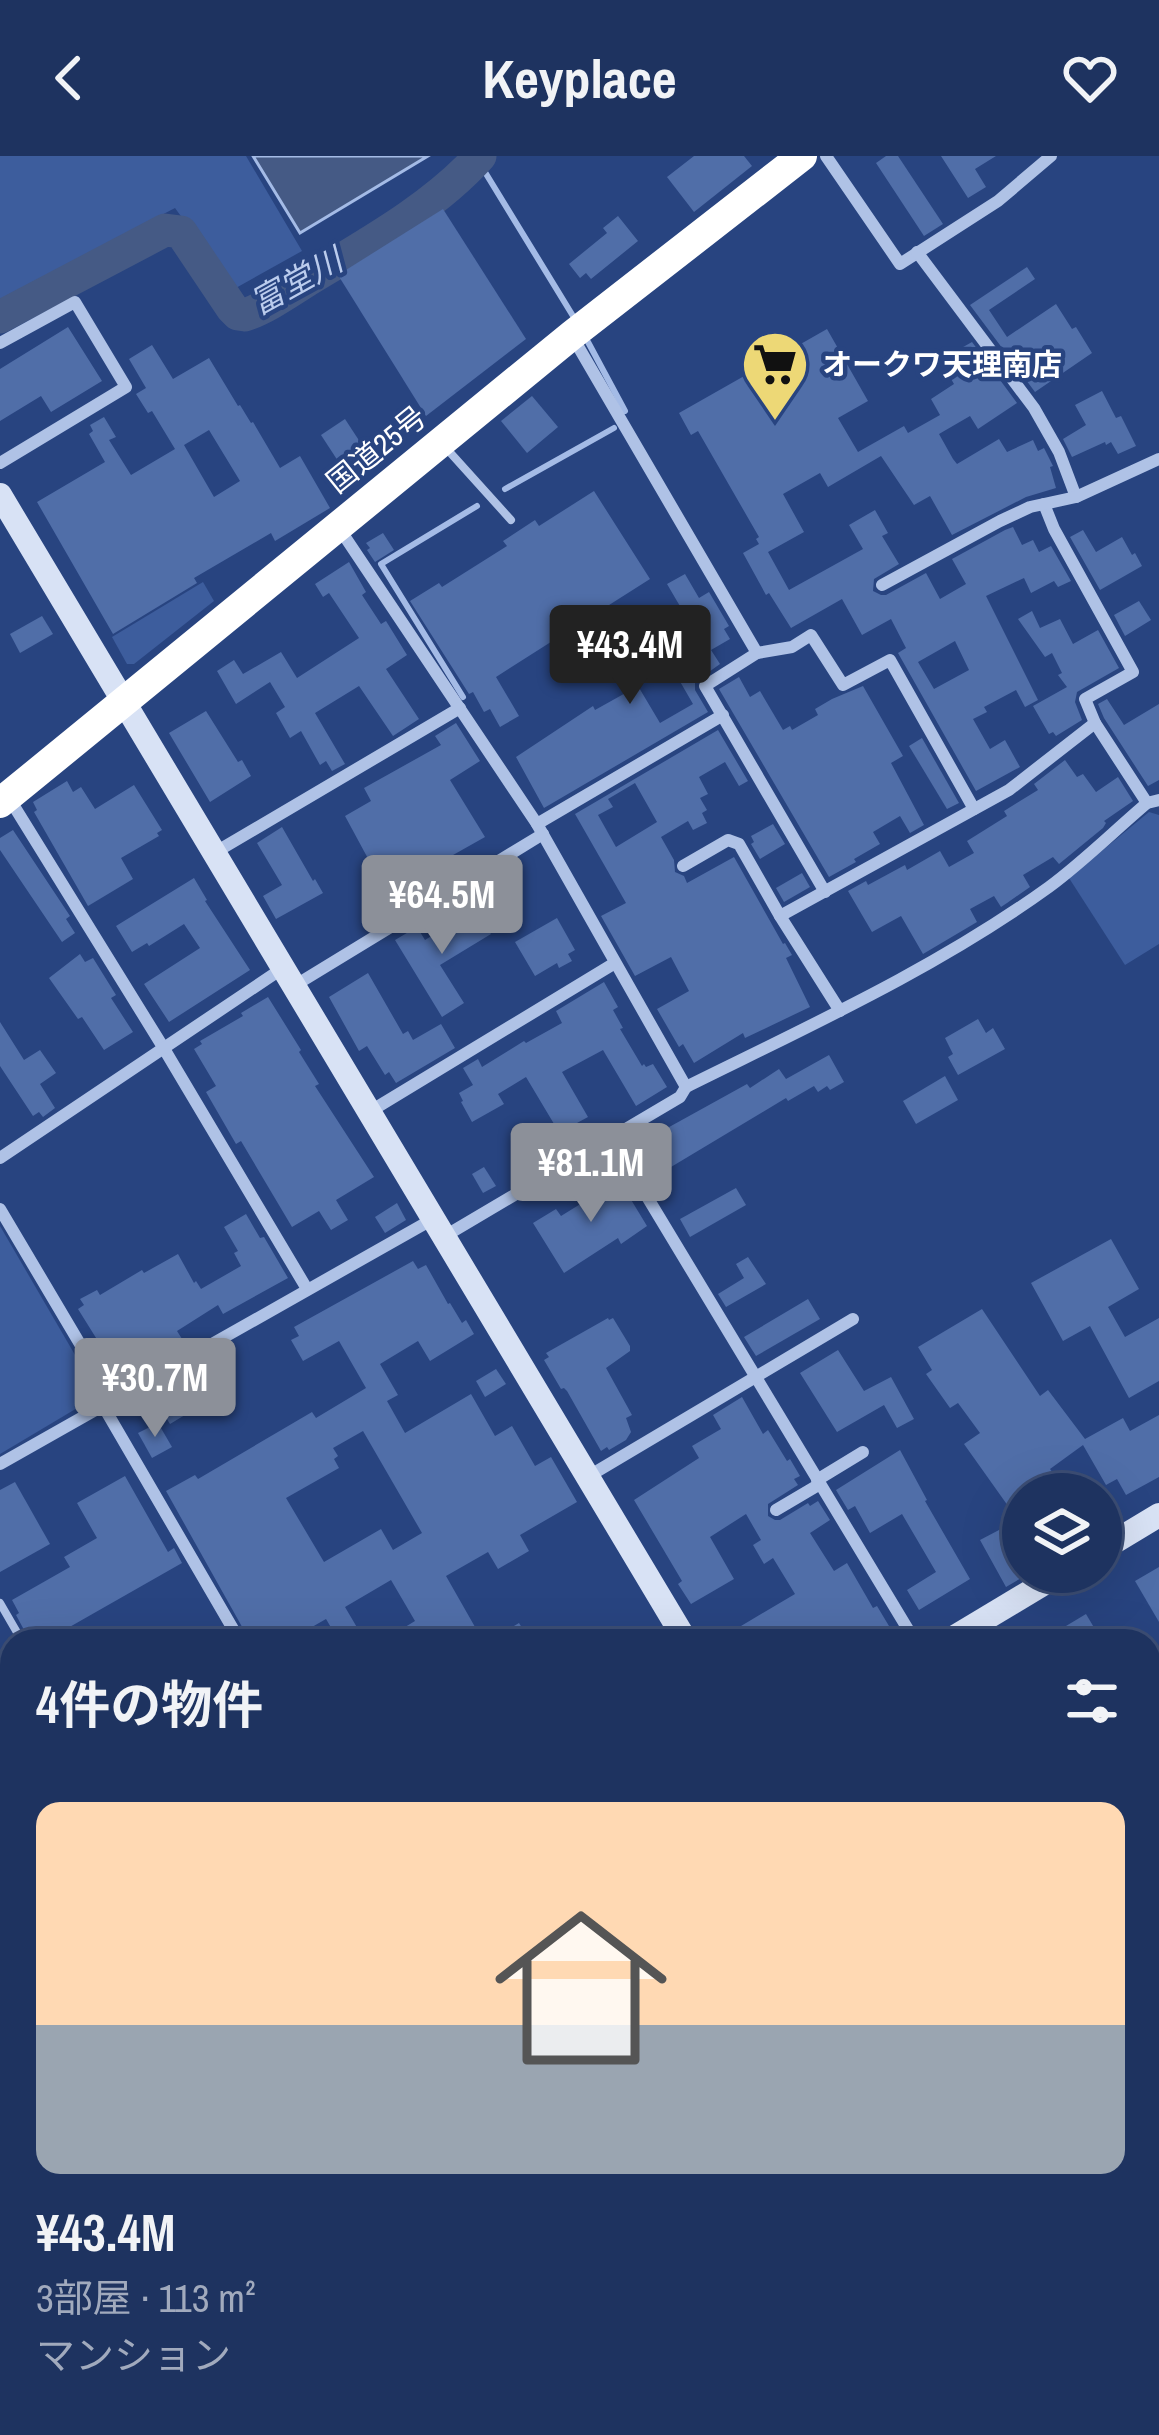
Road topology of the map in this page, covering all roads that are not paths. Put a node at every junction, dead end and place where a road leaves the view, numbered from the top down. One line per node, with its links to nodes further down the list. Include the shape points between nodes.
1 (802, 156): 5 (highway, 国道25号)
2 (826, 156): 4 (street, via 900,264)
3 (1051, 156): 4 (street)
4 (917, 252): 11 (street, via 1034,408)
5 (572, 335): 7 (highway, 国道25号); 16 (street)
6 (0, 343): 9 (street, via 74,302 126,387)
7 (441, 442): 13 (lane); 14 (highway, 国道25号)
8 (1159, 459): 11 (street)
9 (0, 463)
10 (0, 495): 17 (street)
11 (1076, 497): 12 (street)
12 (1044, 504): 15 (street); 20 (street, via 1133,672 1084,699)
13 (511, 520)
14 (338, 527): 17 (highway, 国道25号); 18 (street)
15 (883, 585)
16 (757, 653): 19 (street, via 705,686); 23 (street, via 811,635 843,685 890,660)
17 (123, 701): 21 (highway, 国道25号); 25 (street)
18 (460, 708): 24 (street); 25 (street)
19 (724, 715): 24 (street); 27 (street)
20 (1095, 723): 22 (street); 23 (street)
21 (4, 799): 32 (street)
22 (1153, 802): 31 (street, via 1050,886)
23 (974, 809): 27 (street)
24 (540, 829): 29 (street); 30 (street)
25 (214, 853): 30 (street)
26 (683, 866): 28 (street, via 728,840 739,844)
27 (824, 892): 28 (street)
28 (780, 916): 31 (street)
29 (615, 963): 33 (street); 34 (street)
30 (288, 977): 32 (street); 34 (street)
31 (840, 1011): 33 (street)
32 (163, 1047): 36 (street); 39 (street)
33 (686, 1087): 35 (street)
34 (369, 1112): 38 (street)
35 (611, 1137): 38 (street); 41 (street)
36 (0, 1158)
37 (0, 1209): 42 (street)
38 (439, 1228): 39 (street); 45 (street)
39 (307, 1289): 42 (street)
40 (853, 1319): 41 (street)
41 (754, 1376): 45 (street); 46 (street)
42 (107, 1401): 44 (street); 51 (street)
43 (863, 1452): 46 (street)
44 (0, 1464)
45 (589, 1476): 52 (street)
46 (818, 1482): 47 (street); 53 (street)
47 (776, 1510)
48 (1159, 1515): 49 (street)
49 (1122, 1537)
50 (1029, 1593): 54 (street)
51 (233, 1629)
52 (679, 1629)
53 (908, 1629)
54 (968, 1629)

